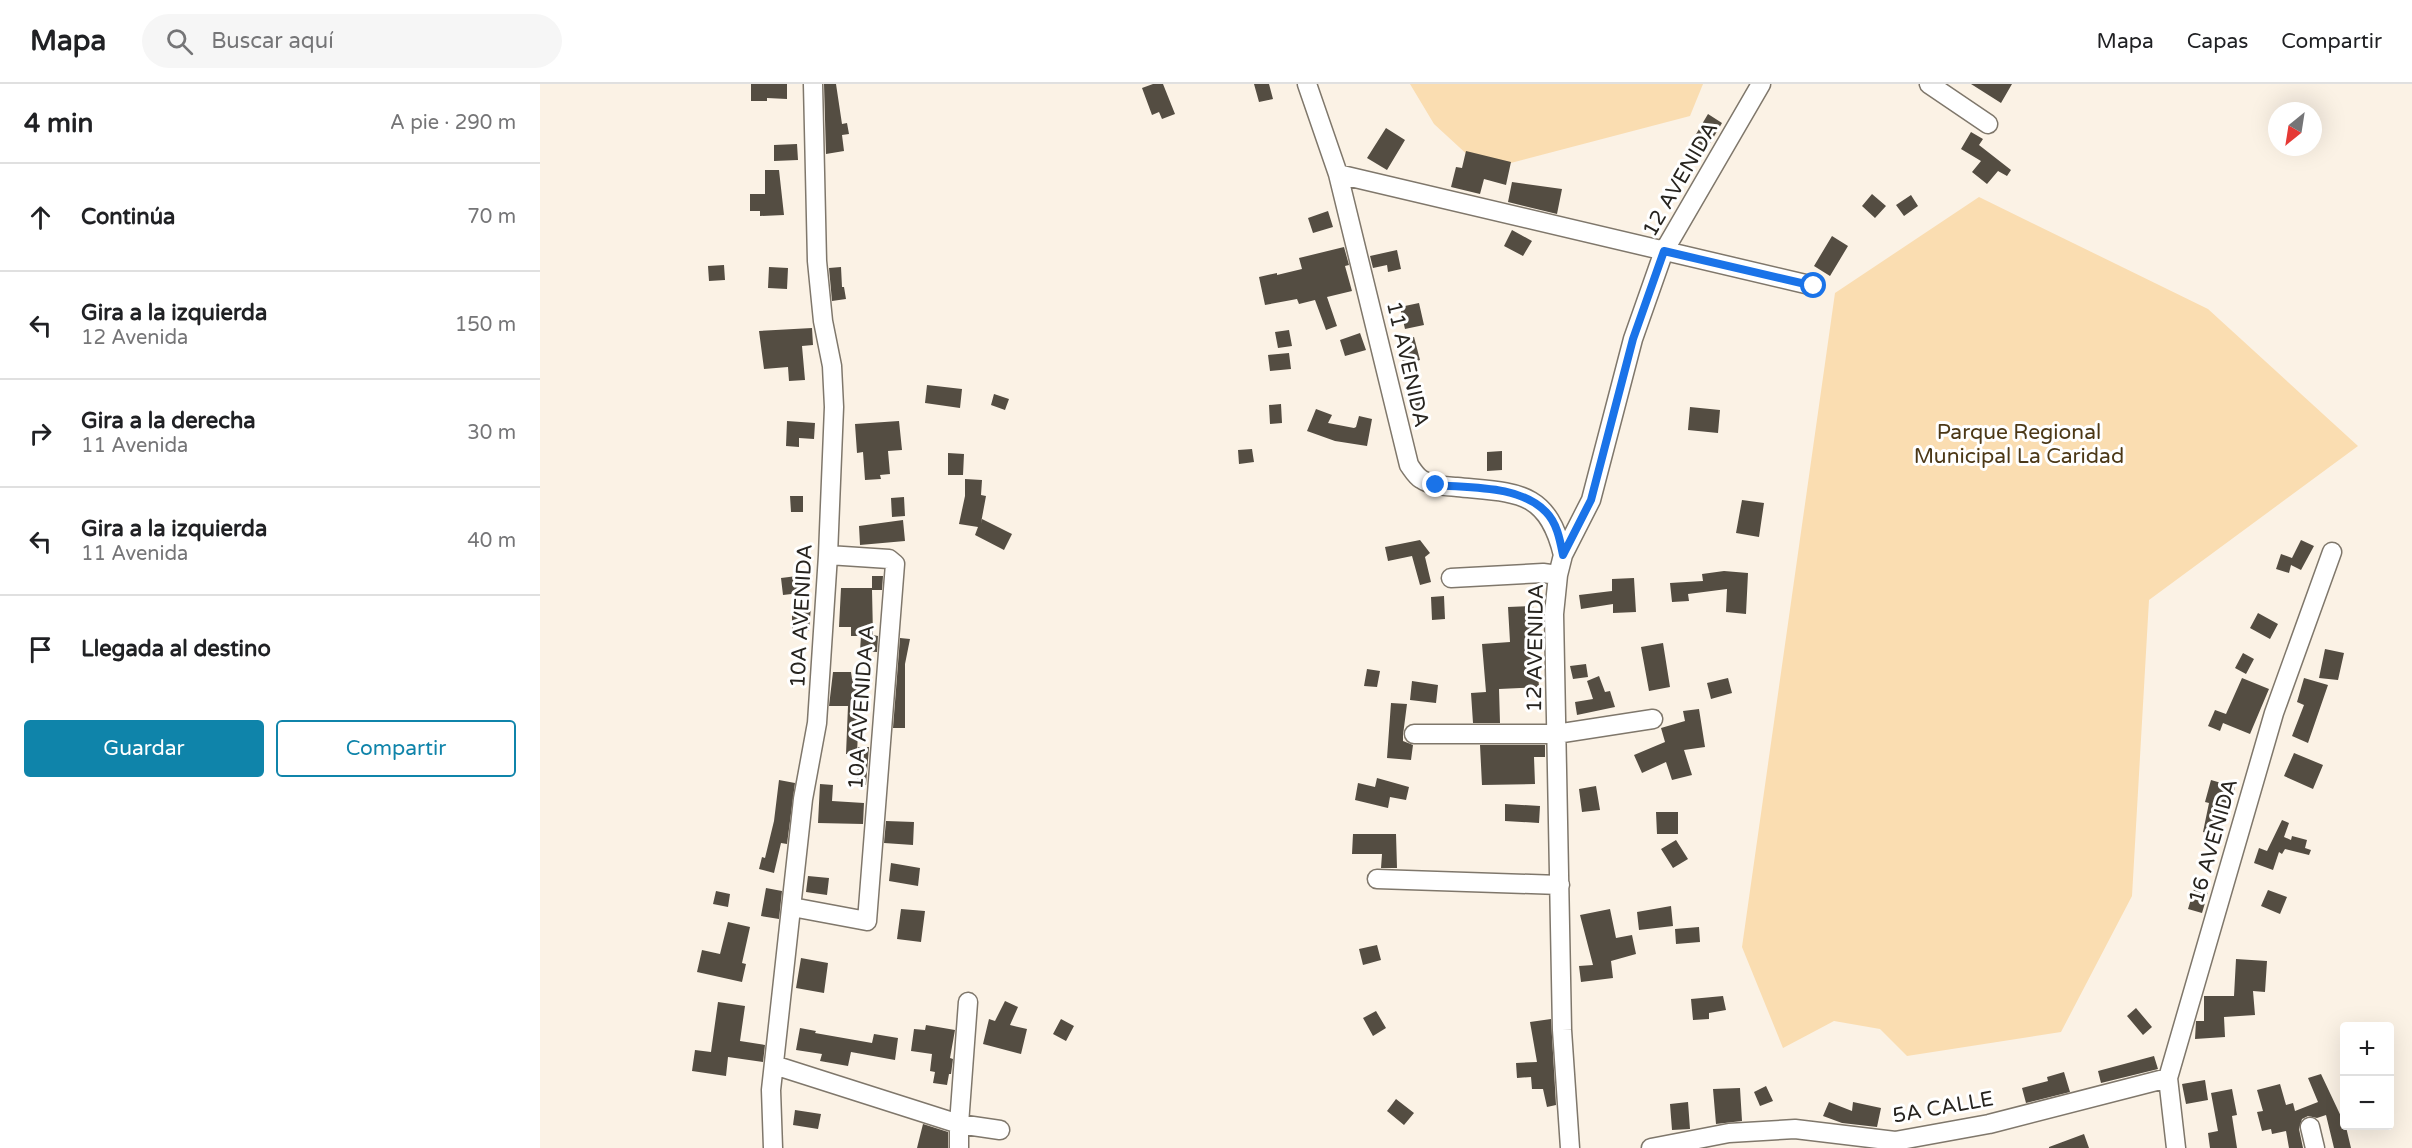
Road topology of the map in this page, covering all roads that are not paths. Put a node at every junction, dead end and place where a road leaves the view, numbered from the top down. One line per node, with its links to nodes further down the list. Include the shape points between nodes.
1 (813, 84): 10 (street, 10A AVENIDA, via 817,261 834,407)
2 (1307, 84): 6 (street, 11 AVENIDA)
3 (1761, 84): 7 (street, 12 AVENIDA)
4 (1929, 84): 5 (street)
5 (1988, 124)
6 (1338, 174): 7 (street); 11 (street, 11 AVENIDA, via 1409,465 1420,478 1436,485 1507,492 1530,500 1547,513 1558,531)
7 (1664, 251): 8 (street); 11 (street, 12 AVENIDA, via 1633,339 1591,500)
8 (1814, 286)
9 (2332, 552): 22 (street, 16 AVENIDA, via 2274,713)
10 (828, 555): 19 (street, 10A AVENIDA, via 817,723 803,800); 19 (street, 10A AVENIDA A, via 889,559 895,564 867,921)
11 (1563, 555): 12 (street, 12 AVENIDA)
12 (1558, 575): 13 (street); 16 (street, 12 AVENIDA, via 1554,614)
13 (1451, 578)
14 (1653, 719): 16 (street)
15 (1414, 734): 16 (street)
16 (1556, 734): 18 (street, 12 AVENIDA)
17 (1377, 879): 18 (street)
18 (1560, 885): 30 (street, 12 AVENIDA, via 1562,1030)
19 (792, 907): 21 (street, 10A AVENIDA)
20 (968, 1002): 23 (street)
21 (774, 1065): 23 (street); 28 (street, 10A AVENIDA)
22 (2168, 1078): 27 (street, 5A CALLE); 32 (street, 16 AVENIDA)
23 (958, 1124): 25 (street); 29 (street)
24 (2310, 1128): 33 (street)
25 (1000, 1130)
26 (1729, 1141): 27 (street, 5A CALLE, via 1795,1129); 31 (street, 5A CALLE)
27 (1895, 1145)
28 (773, 1148)
29 (959, 1148)
30 (1570, 1148)
31 (1651, 1148)
32 (2176, 1148)
33 (2314, 1148)

